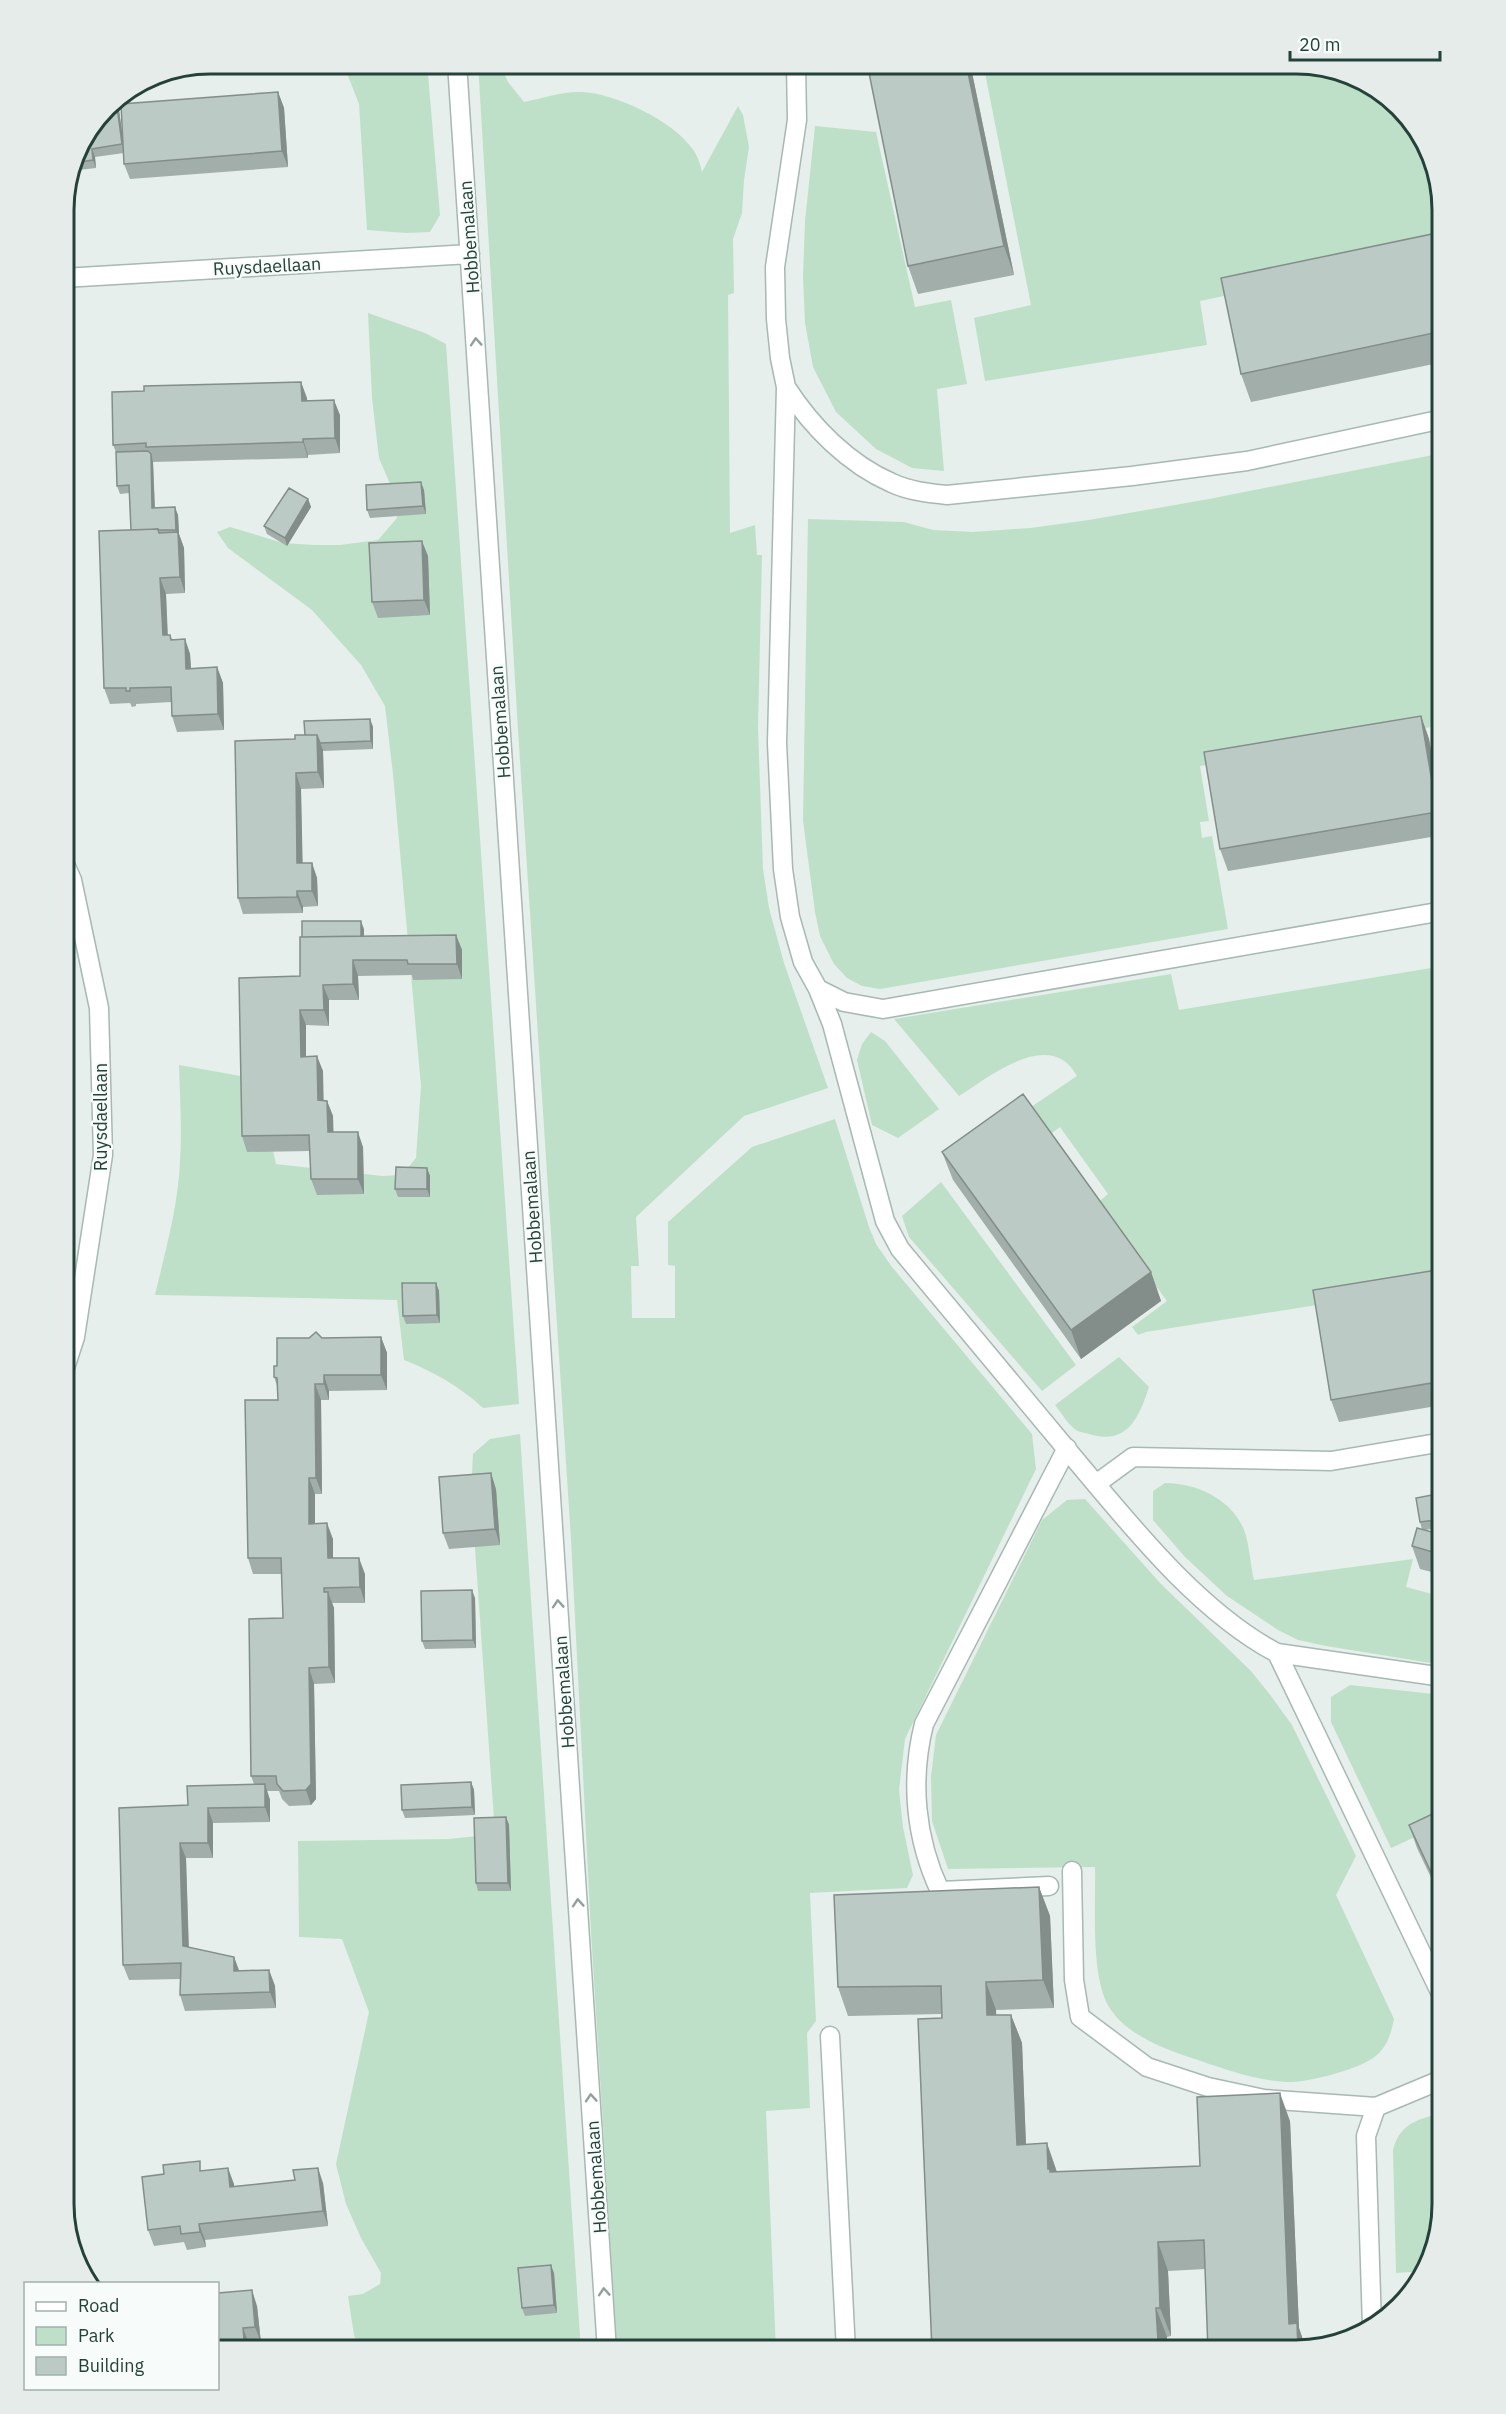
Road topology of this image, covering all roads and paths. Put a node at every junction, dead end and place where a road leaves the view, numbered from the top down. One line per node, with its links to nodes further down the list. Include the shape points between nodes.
1 (458, 74): 3 (street, Hobbemalaan)
2 (796, 74): 5 (street, via 797,120 775,267 779,348)
3 (470, 254): 4 (street, Ruysdaellaan); 23 (street, Hobbemalaan, one-way to 3)
4 (74, 277)
5 (786, 387): 6 (street, via 823,434 869,471 917,491 946,495 1247,461); 9 (street, via 777,743 780,820 790,917 803,962)
6 (1432, 421)
7 (74, 889): 10 (street, Ruysdaellaan, via 99,1008 103,1155)
8 (1432, 913): 9 (street, via 883,1009 844,1002)
9 (818, 989): 12 (street, via 832,1024 891,1236)
10 (74, 1340)
11 (1432, 1444): 13 (street, via 1331,1461 1133,1457)
12 (1067, 1448): 13 (street); 17 (street, via 924,1724 916,1771 919,1828 940,1891)
13 (1096, 1484): 14 (street, via 1148,1545 1215,1610)
14 (1277, 1653): 15 (street); 18 (street)
15 (1432, 1675)
16 (1071, 1871): 21 (street, via 1074,1980 1080,2017 1148,2067 1208,2088 1264,2098)
17 (1049, 1886)
18 (1432, 1975)
19 (830, 2036): 24 (street)
20 (1432, 2084): 21 (street)
21 (1376, 2107): 22 (street, via 1366,2136)
22 (1372, 2318)
23 (607, 2340)
24 (845, 2340)

